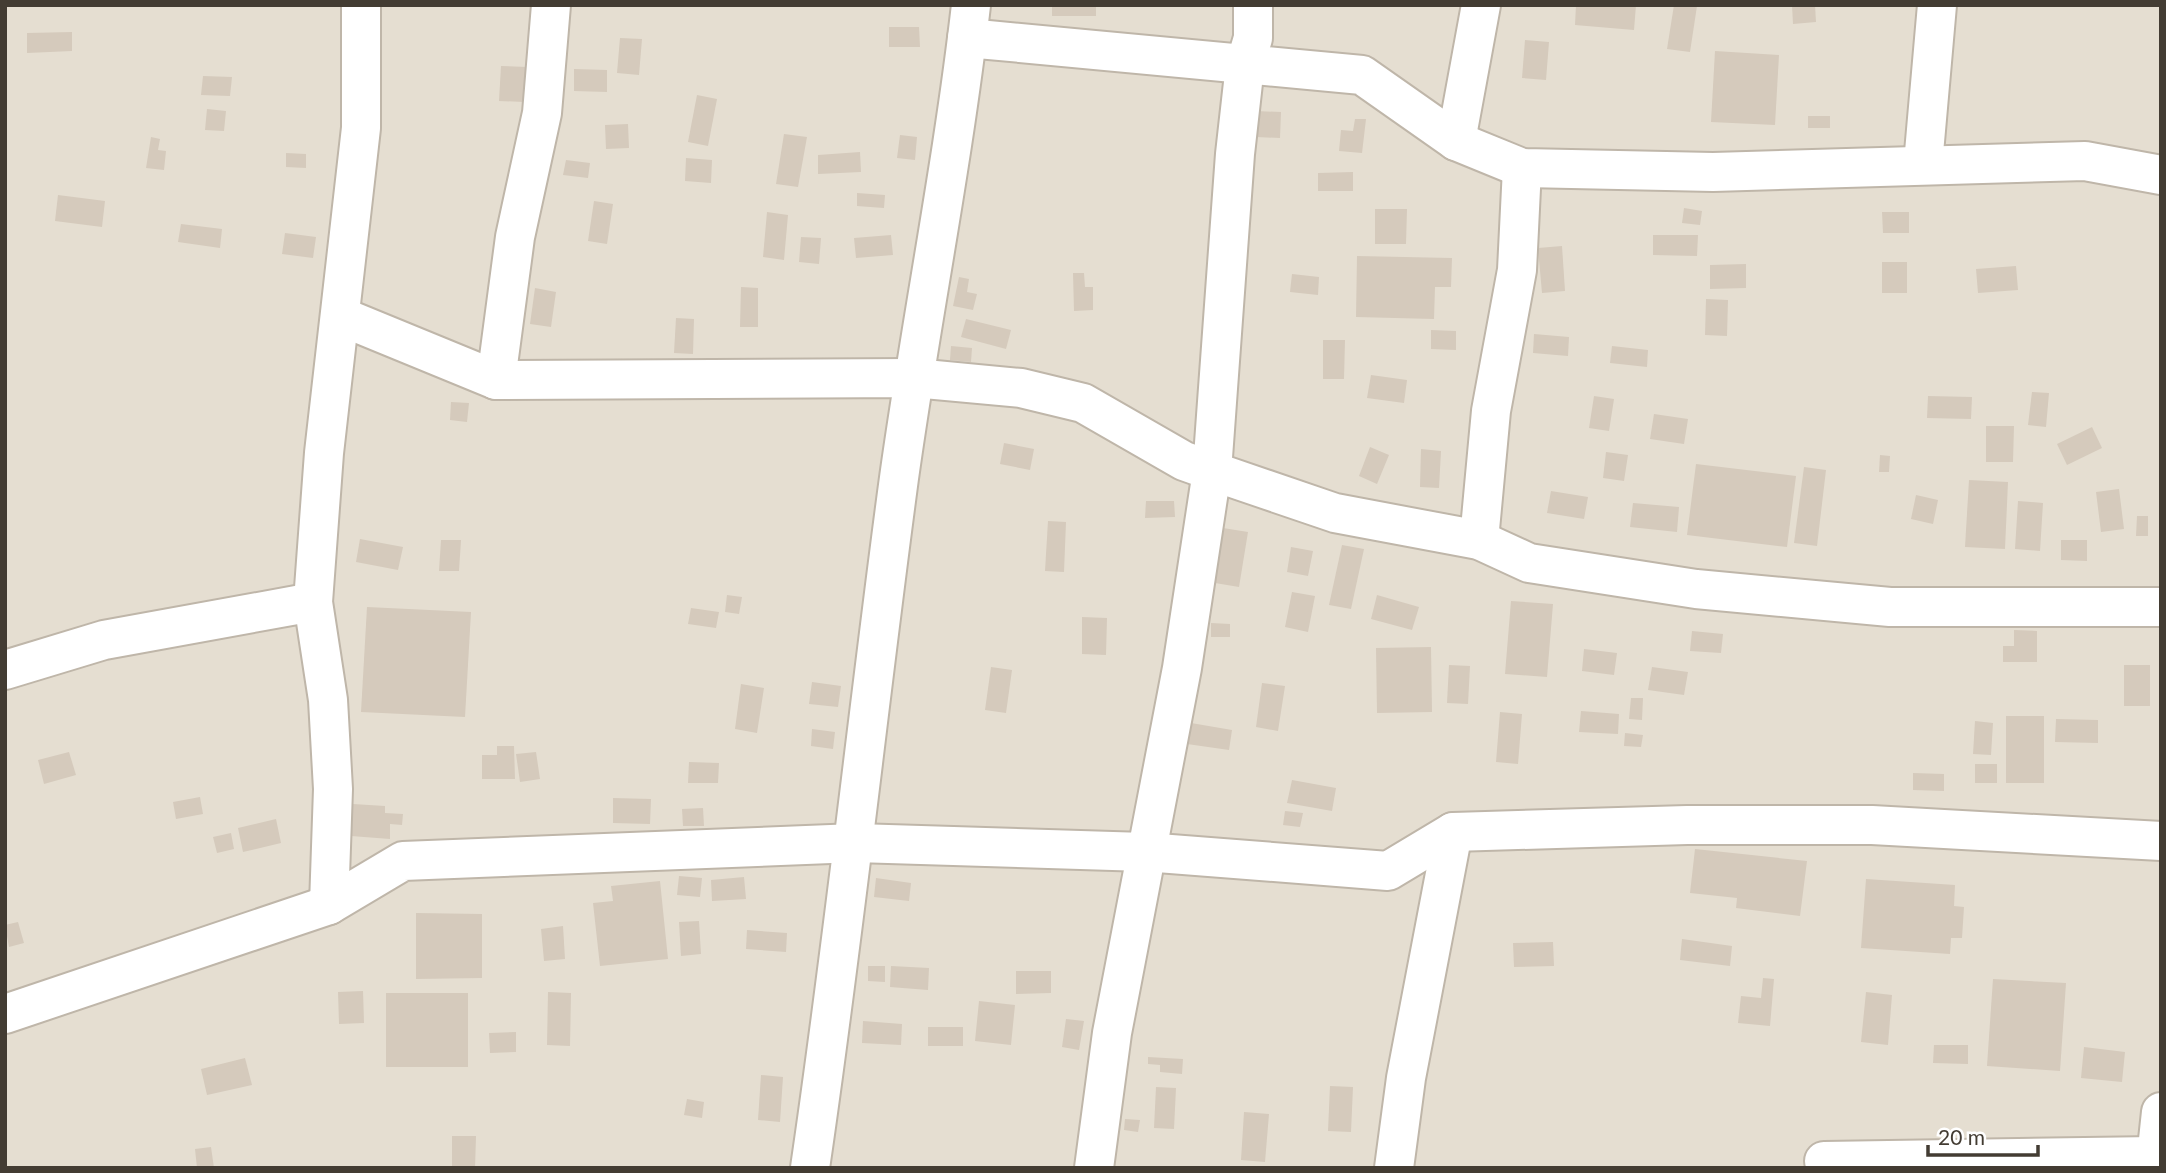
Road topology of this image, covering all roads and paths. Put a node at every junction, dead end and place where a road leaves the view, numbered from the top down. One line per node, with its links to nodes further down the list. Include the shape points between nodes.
1 (361, 5): 12 (street, via 361,128)
2 (551, 5): 14 (street, via 542,113 515,237)
3 (1253, 5): 7 (street, via 1253,38)
4 (1481, 5): 8 (street)
5 (1937, 5): 9 (street)
6 (969, 22): 7 (street); 13 (street)
7 (1245, 65): 8 (street, via 1362,75); 15 (street)
8 (1456, 141): 10 (street)
9 (1923, 164): 10 (street, via 1713,172); 11 (street, via 2085,160)
10 (1522, 168): 16 (street, via 1517,270 1491,411)
11 (2161, 175)
12 (340, 316): 14 (street); 17 (street)
13 (914, 378): 14 (street); 15 (street, via 1021,388 1083,403 1184,461); 22 (street, via 868,717)
14 (496, 380)
15 (1212, 471): 16 (street, via 1335,513); 23 (street, via 1182,668)
16 (1479, 540): 18 (street, via 1530,563 1696,589 1890,607)
17 (313, 602): 19 (street, via 104,640); 24 (street, via 328,700 333,789)
18 (2161, 607)
19 (5, 670)
20 (1453, 832): 21 (street, via 1687,824 1872,825); 23 (street, via 1388,871); 31 (street, via 1406,1078)
21 (2161, 841)
22 (856, 843): 23 (street); 24 (street, via 403,861); 29 (street)
23 (1145, 852): 30 (street, via 1112,1032)
24 (329, 905): 25 (street)
25 (5, 1014)
26 (2161, 1112): 28 (street)
27 (1824, 1161): 28 (street)
28 (2155, 1162)
29 (810, 1168)
30 (1094, 1168)
31 (1394, 1168)

